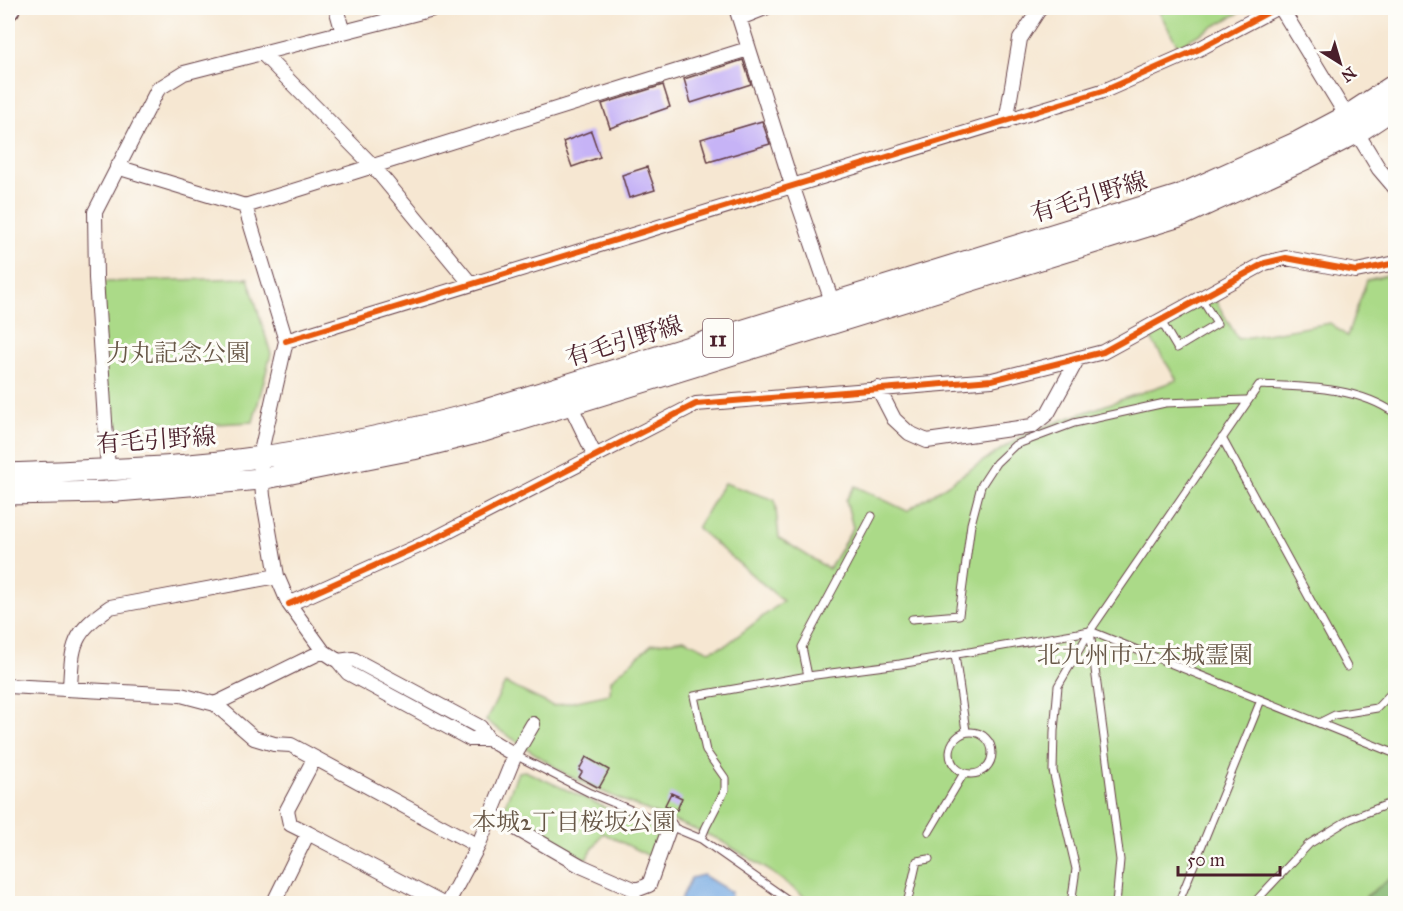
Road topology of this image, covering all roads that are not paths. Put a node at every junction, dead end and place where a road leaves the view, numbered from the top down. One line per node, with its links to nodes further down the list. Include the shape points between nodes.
1 (336, 8): 8 (street)
2 (437, 8): 8 (street)
3 (765, 8): 7 (street)
4 (1040, 8): 13 (street, via 1020,39)
5 (1275, 8): 13 (street, via 1197,50 1106,90)
6 (1281, 8): 14 (street)
7 (738, 13): 9 (street)
8 (343, 33): 10 (street)
9 (748, 49): 15 (street); 17 (street)
10 (262, 53): 15 (street); 16 (street, via 184,73 158,89)
11 (1395, 84): 14 (main road, 有毛引野線 / 11)
12 (1395, 107): 14 (main road, 有毛引野線 / 11)
13 (1006, 122): 17 (street)
14 (1352, 124): 18 (street); 23 (main road, 有毛引野線 / 11, via 1298,142 1178,196)
15 (374, 166): 19 (street); 21 (street)
16 (117, 167): 19 (street); 34 (street, via 95,212)
17 (792, 185): 21 (street); 23 (street)
18 (1395, 189)
19 (245, 206): 25 (street)
20 (1395, 262): 22 (street, via 1356,271 1286,258 1265,263)
21 (470, 283): 25 (street)
22 (1201, 298): 24 (street); 24 (lane, via 1217,324 1177,348)
23 (836, 312): 28 (main road, 有毛引野線 / 11)
24 (1161, 321): 26 (street, via 1103,352)
25 (286, 341): 32 (street)
26 (1078, 358): 27 (street, via 992,380); 27 (street, via 1048,413 1032,426 1020,428 927,441 909,433 894,418)
27 (878, 388): 33 (street, via 696,404)
28 (566, 396): 32 (main road, 有毛引野線 / 11, via 479,412 405,432); 33 (street); 36 (main road, 有毛引野線 / 11, via 413,449)
29 (1246, 400): 30 (lane, via 1259,385 1316,387 1362,396); 31 (lane); 41 (lane, via 1165,403 1074,423 1016,445 981,486 971,524 958,615)
30 (1395, 414)
31 (1222, 438): 42 (lane); 45 (lane)
32 (260, 456): 34 (main road, 有毛引野線 / 11, via 190,465); 36 (street)
33 (595, 456): 40 (street, via 432,540)
34 (108, 469): 35 (main road, 有毛引野線 / 11)
35 (8, 474)
36 (261, 479): 37 (main road, 有毛引野線 / 11, via 105,492); 39 (street)
37 (8, 494)
38 (873, 516): 46 (lane, via 802,647)
39 (277, 576): 40 (street); 49 (street, via 110,607 80,633 72,652)
40 (289, 604): 43 (street)
41 (912, 619)
42 (1090, 631): 44 (lane); 50 (lane); 71 (lane, via 1058,686 1053,731 1053,771 1076,869); 72 (lane, via 1120,860)
43 (323, 651): 51 (street); 56 (street, via 338,661 354,659 480,727 488,739)
44 (955, 655): 46 (lane); 54 (lane)
45 (1347, 668)
46 (808, 675): 64 (lane, via 694,696 706,750 725,778 725,790)
47 (8, 686): 49 (street)
48 (1395, 688): 53 (lane, via 1377,708 1335,715)
49 (69, 689): 51 (street, via 181,695)
50 (1261, 700): 53 (lane); 73 (lane)
51 (215, 704): 57 (street, via 254,738 291,745)
52 (533, 723): 56 (street)
53 (1319, 723): 55 (lane)
54 (966, 731): 58 (lane, via 950,746 955,767); 58 (lane, via 987,738 992,759 986,769)
55 (1395, 754)
56 (515, 755): 60 (street); 61 (lane, via 590,793)
57 (314, 759): 63 (street, via 287,810 290,824); 65 (street)
58 (964, 773): 62 (lane)
59 (1395, 801): 74 (lane, via 1350,819 1309,844)
60 (491, 814): 61 (street, via 581,866 636,890 649,885); 65 (street)
61 (670, 826): 64 (lane)
62 (929, 832)
63 (308, 833): 67 (street); 68 (street)
64 (701, 839): 69 (lane)
65 (478, 846): 68 (street)
66 (929, 859): 70 (lane, via 916,861)
67 (280, 901)
68 (445, 903)
69 (794, 903)
70 (907, 903)
71 (1071, 903)
72 (1116, 903)
73 (1178, 903)
74 (1253, 903)

